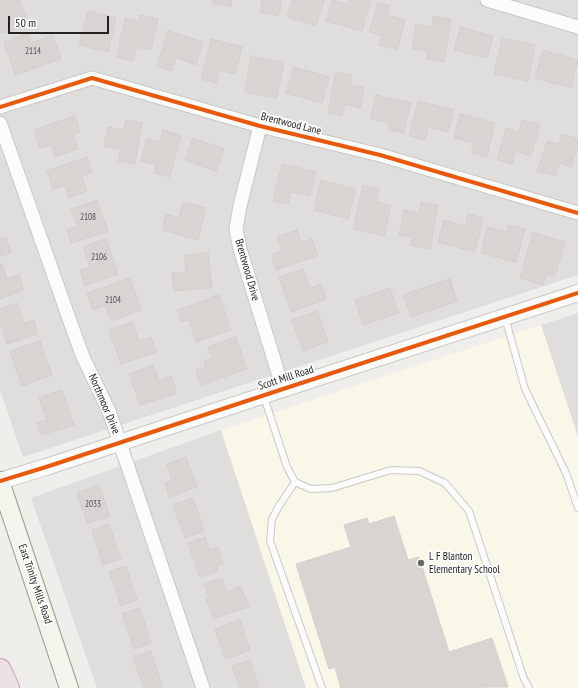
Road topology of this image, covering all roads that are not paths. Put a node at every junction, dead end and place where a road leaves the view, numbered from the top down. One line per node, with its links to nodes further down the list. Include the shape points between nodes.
1 (487, 0): 2 (street)
2 (578, 27)
3 (0, 107): 5 (street, Brentwood Lane, via 92,78)
4 (0, 123): 11 (street, Northmoor Drive, via 72,328)
5 (260, 126): 6 (street, Brentwood Lane, via 380,155); 9 (street, Brentwood Drive, via 236,230)
6 (578, 213)
7 (578, 293): 8 (street, Scott Mill Road)
8 (505, 317): 9 (street, Scott Mill Road); 14 (lane, via 525,389 566,473)
9 (283, 388): 10 (street, Scott Mill Road)
10 (263, 395): 11 (street, Scott Mill Road); 13 (lane, via 286,467)
11 (120, 442): 12 (street, Scott Mill Road); 18 (street, Northmoor Drive)
12 (0, 481): 17 (main road, East Trinity Mills Road)
13 (296, 482): 19 (lane, via 272,519 270,541); 20 (lane, via 311,489 332,488 391,470 419,471 445,483 469,511)
14 (578, 508)
15 (0, 670): 16 (highway)
16 (8, 688)
17 (69, 688)
18 (203, 688)
19 (322, 688)
20 (529, 688)

